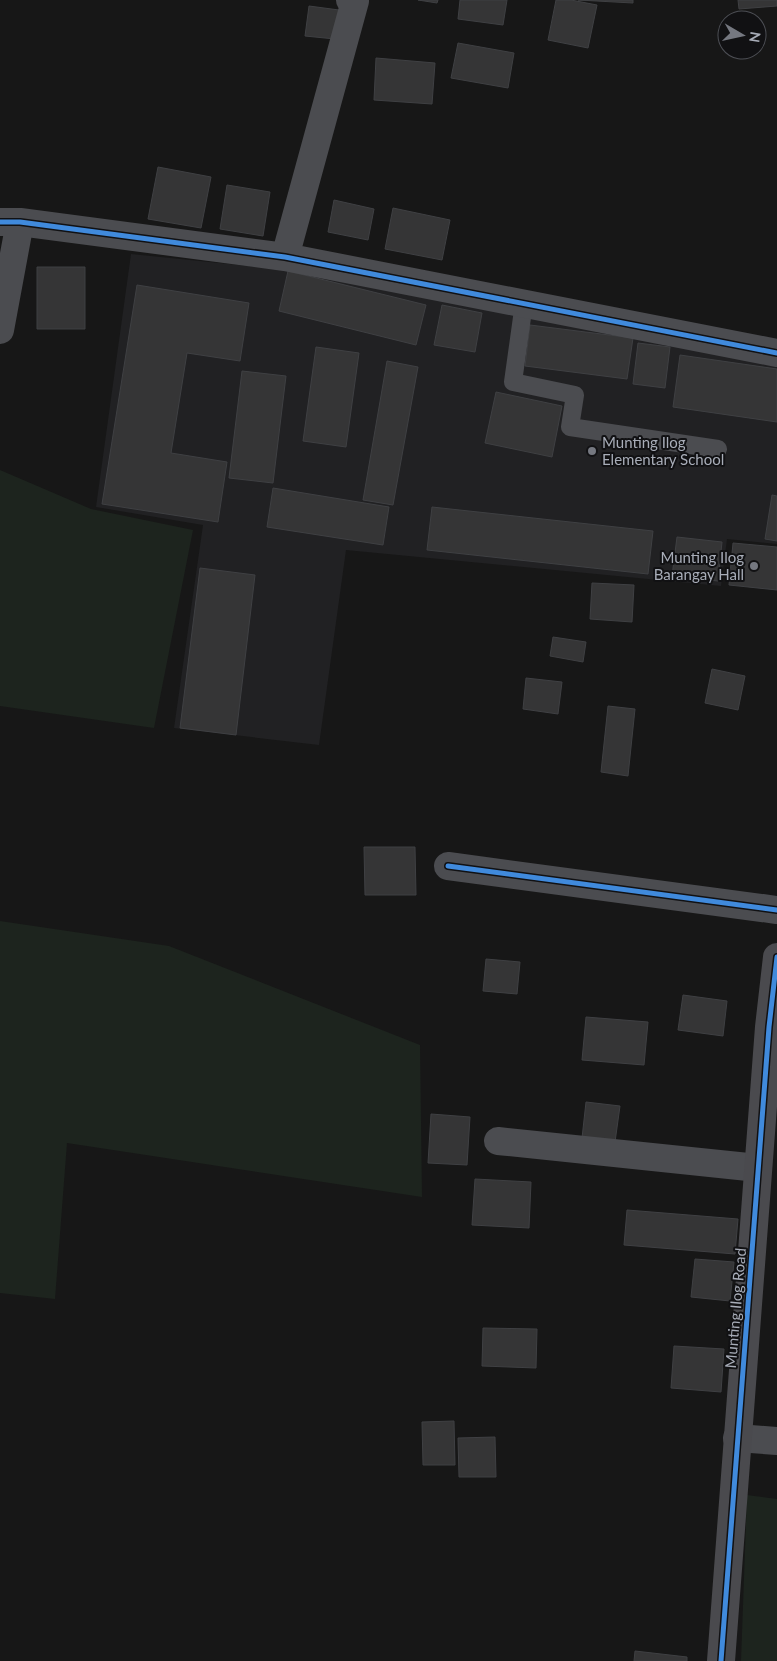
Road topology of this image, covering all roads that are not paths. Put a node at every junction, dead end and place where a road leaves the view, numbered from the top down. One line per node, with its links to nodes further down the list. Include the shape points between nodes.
1 (350, 0): 3 (street, via 355,1)
2 (10, 222): 3 (street); 5 (street)
3 (285, 257): 4 (street)
4 (524, 303): 6 (street); 7 (lane, via 514,382 575,395 570,427)
5 (0, 330)
6 (777, 353)
7 (718, 449)
8 (448, 866): 9 (street)
9 (777, 910)
10 (777, 957): 11 (street, Munting Ilog Road)
11 (773, 1028): 13 (street, Munting Ilog Road)
12 (498, 1141): 13 (street)
13 (758, 1168): 14 (street, Munting Ilog Road)
14 (737, 1438): 15 (street); 16 (street, Munting Ilog Road)
15 (777, 1441)
16 (721, 1661)

